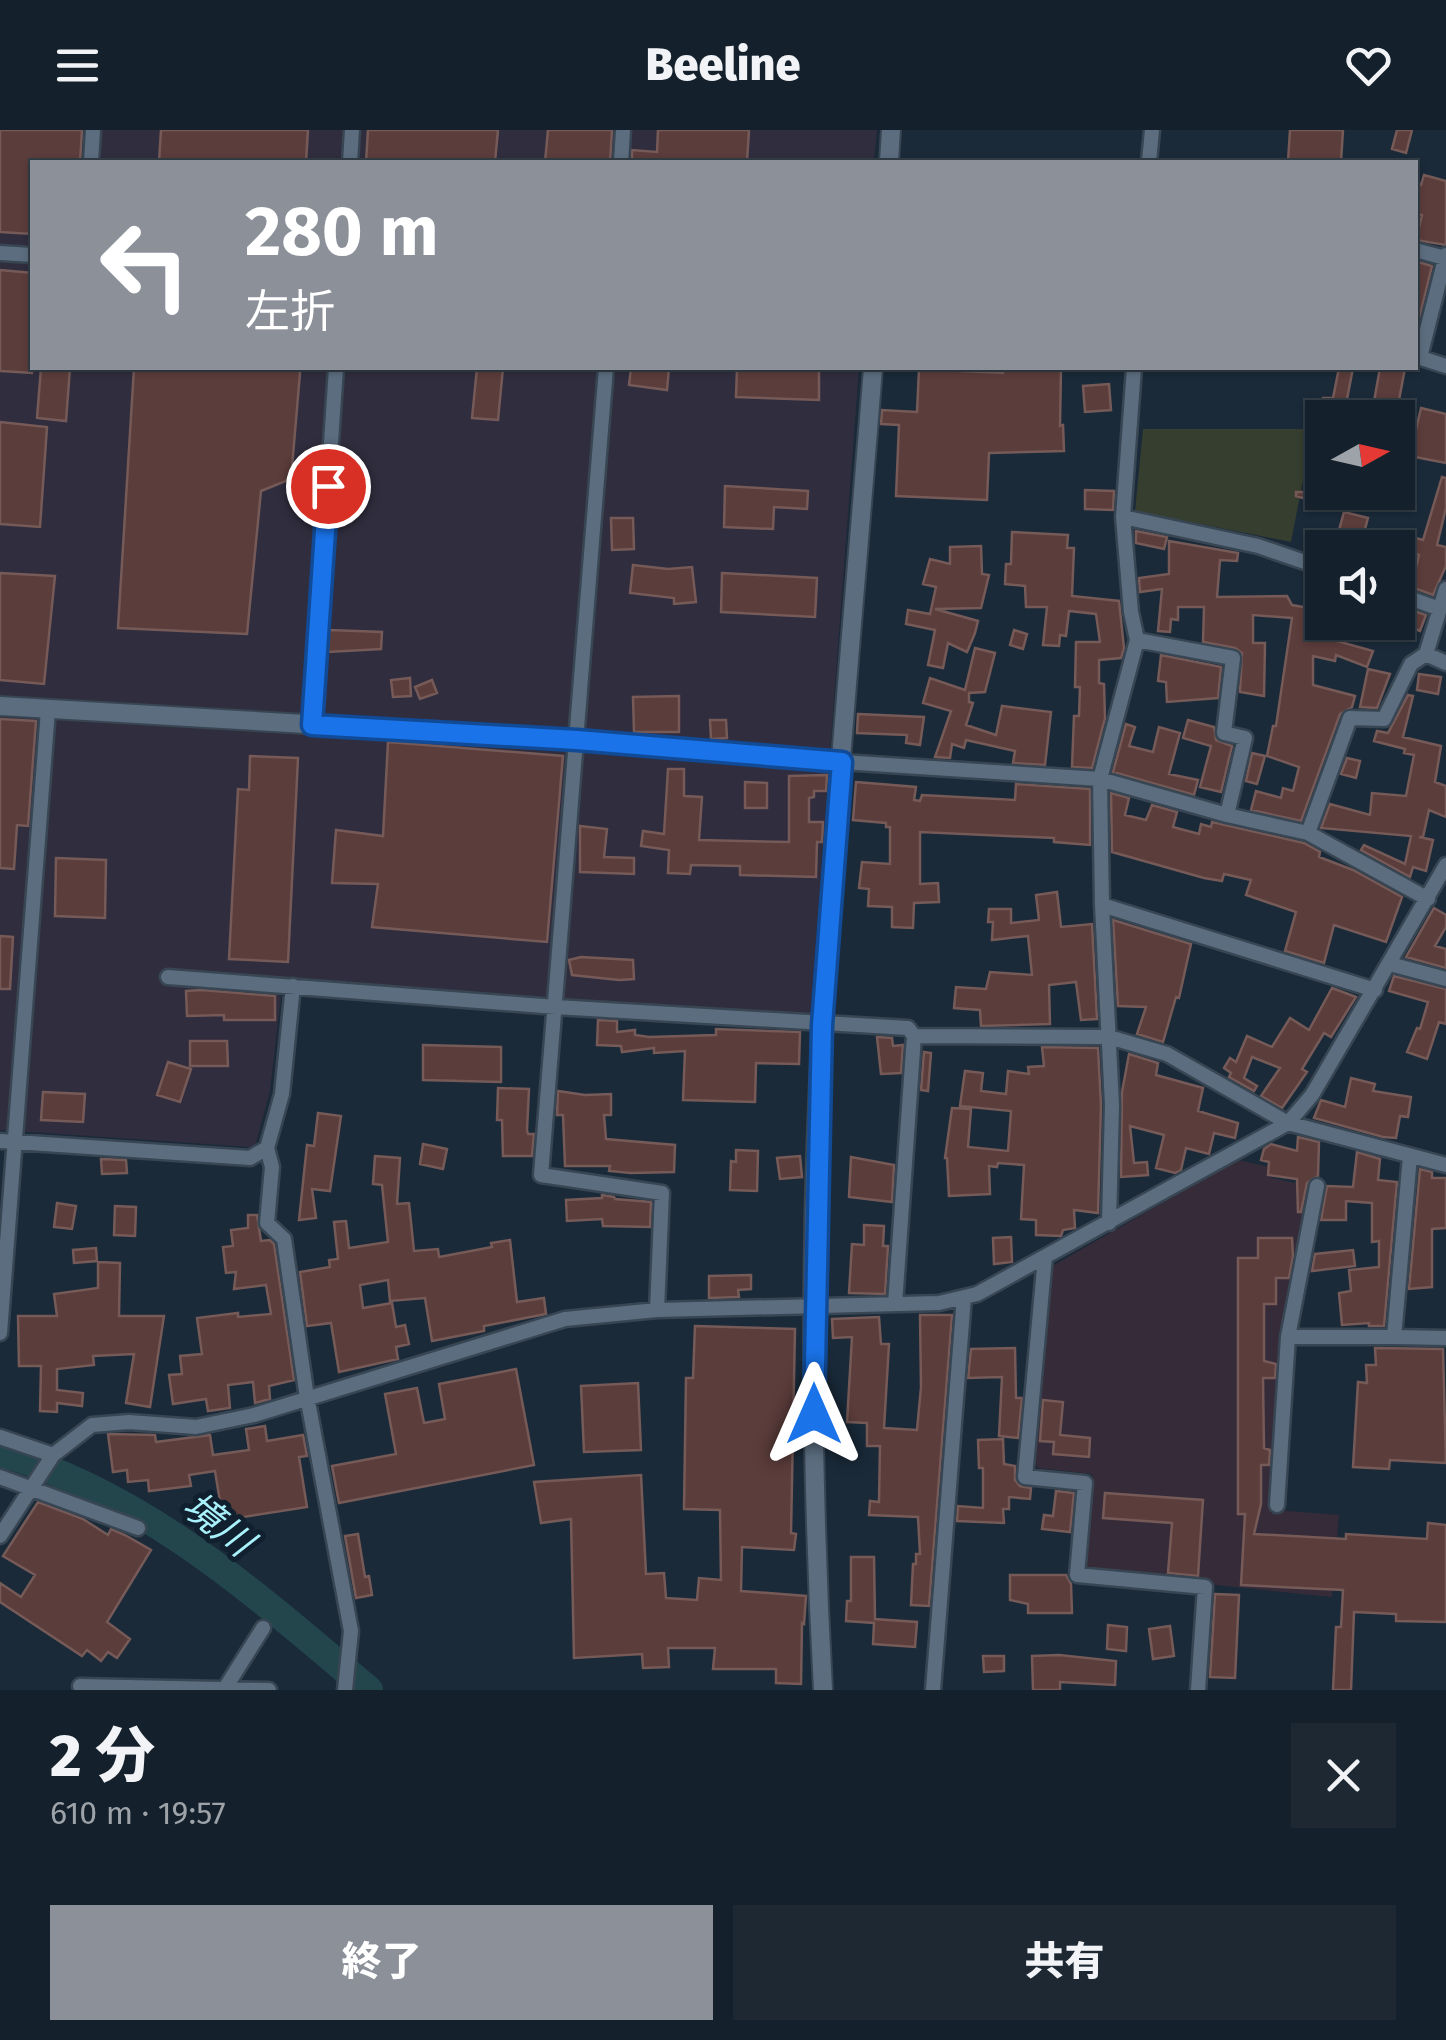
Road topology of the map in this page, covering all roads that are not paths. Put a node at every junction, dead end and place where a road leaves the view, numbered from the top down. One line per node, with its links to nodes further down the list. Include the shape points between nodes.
1 (93, 130): 6 (street)
2 (352, 130): 7 (street)
3 (623, 130): 8 (street)
4 (891, 130): 9 (street)
5 (1152, 130): 10 (street)
6 (90, 160)
7 (350, 160)
8 (621, 160)
9 (889, 160)
10 (1150, 160)
11 (1418, 251): 14 (street)
12 (0, 253): 13 (street)
13 (30, 256)
14 (1446, 256): 15 (street)
15 (1418, 354)
16 (1418, 357): 17 (street)
17 (1446, 366)
18 (336, 370): 32 (street)
19 (606, 370): 33 (street)
20 (873, 370): 34 (street)
21 (1134, 370): 22 (street)
22 (1123, 517): 23 (street); 27 (street)
23 (1305, 562)
24 (1446, 589): 26 (street)
25 (1415, 600): 26 (street)
26 (1440, 609): 28 (street)
27 (1136, 640): 35 (street); 36 (street, via 1233,658 1224,734 1244,738)
28 (1426, 654): 29 (street); 37 (street, via 1411,664 1384,719 1350,718)
29 (1446, 663)
30 (0, 706): 31 (street)
31 (48, 710): 32 (street); 52 (street)
32 (312, 725): 33 (street)
33 (577, 740): 34 (street); 46 (street)
34 (842, 762): 35 (street); 47 (street)
35 (1100, 779): 36 (street); 40 (street)
36 (1227, 815): 37 (street)
37 (1308, 833): 39 (street)
38 (1446, 865): 39 (street)
39 (1428, 899): 41 (street)
40 (1102, 905): 45 (street); 49 (street)
41 (1390, 964): 43 (street); 45 (street)
42 (168, 976): 44 (street)
43 (1446, 980)
44 (293, 986): 46 (street); 53 (street, via 282,1094)
45 (1374, 990): 50 (street)
46 (556, 1008): 47 (street); 62 (street, via 542,1175 662,1193)
47 (822, 1025): 48 (street, via 908,1028); 61 (street)
48 (914, 1036): 49 (street); 60 (street)
49 (1109, 1037): 50 (street, via 1167,1054); 57 (street)
50 (1288, 1123): 54 (street); 57 (street)
51 (0, 1141): 52 (street)
52 (17, 1142): 53 (street, via 250,1158); 63 (street)
53 (267, 1148): 67 (street, via 267,1222 284,1240)
54 (1410, 1156): 55 (street); 65 (street)
55 (1446, 1164)
56 (1318, 1186): 64 (street)
57 (1109, 1223): 58 (street)
58 (1045, 1257): 59 (street); 82 (street, via 1025,1477 1086,1482 1077,1575 1205,1588)
59 (964, 1297): 60 (street); 81 (street)
60 (895, 1304): 61 (street)
61 (814, 1306): 62 (street); 80 (street, via 814,1521)
62 (657, 1310): 67 (street, via 565,1319)
63 (0, 1332)
64 (1288, 1337): 65 (street); 72 (street)
65 (1394, 1337): 66 (street)
66 (1446, 1338)
67 (308, 1398): 69 (street, via 196,1428 100,1423); 79 (street, via 351,1631)
68 (0, 1436): 69 (street)
69 (52, 1455): 71 (street)
70 (0, 1477): 71 (street)
71 (34, 1484): 73 (street); 74 (street)
72 (1277, 1505)
73 (138, 1528)
74 (0, 1536)
75 (262, 1628): 77 (street)
76 (80, 1686): 77 (street)
77 (225, 1689): 78 (street)
78 (269, 1690)
79 (345, 1690)
80 (823, 1690)
81 (932, 1690)
82 (1198, 1690)

